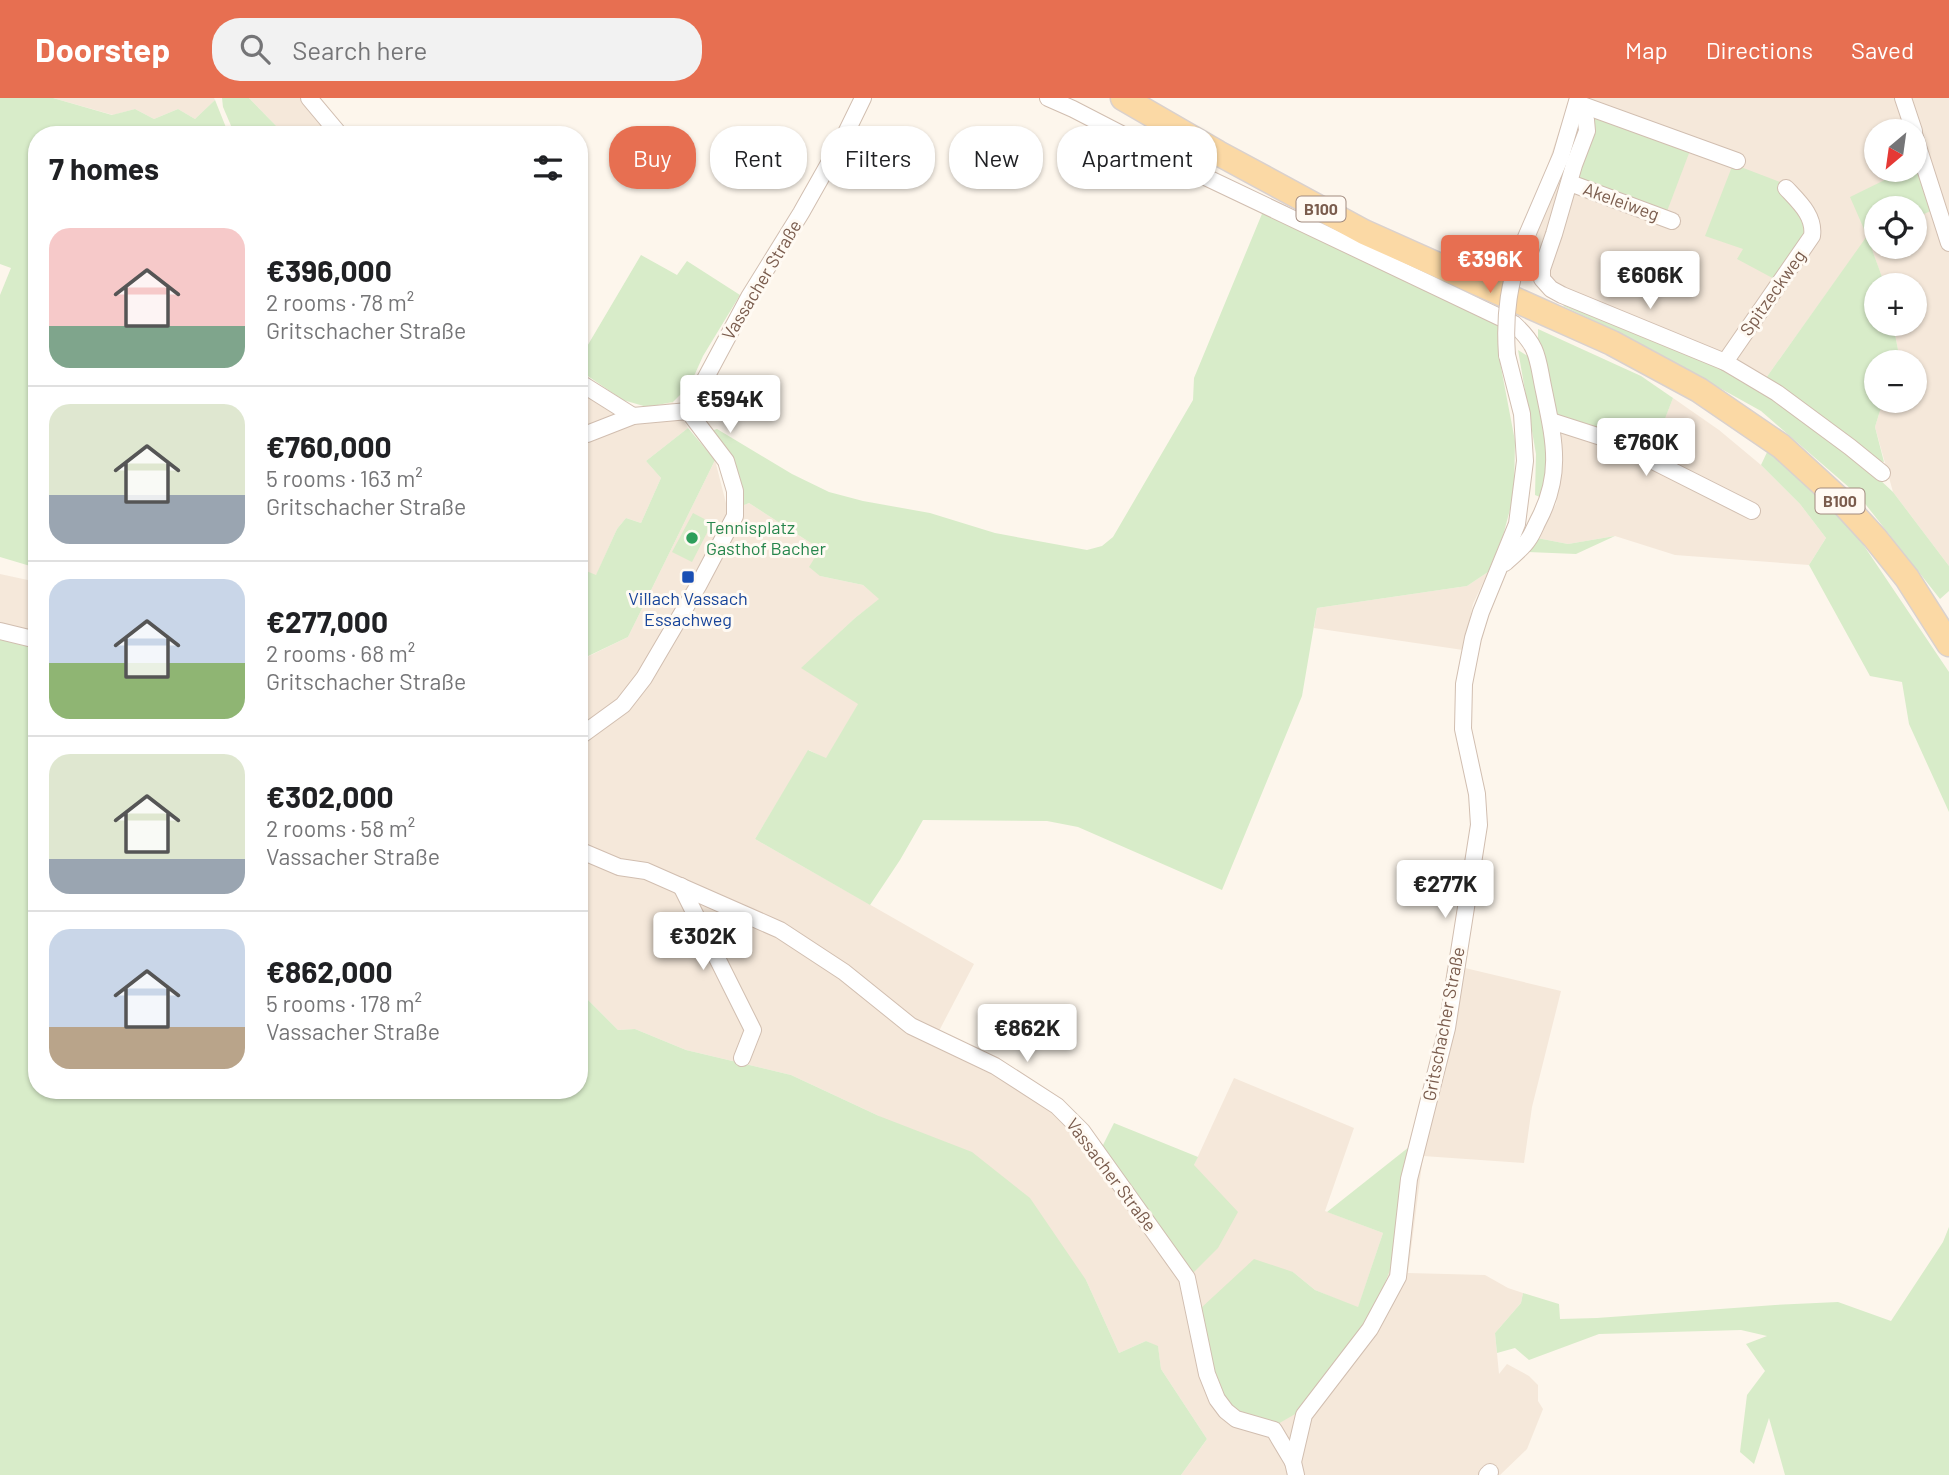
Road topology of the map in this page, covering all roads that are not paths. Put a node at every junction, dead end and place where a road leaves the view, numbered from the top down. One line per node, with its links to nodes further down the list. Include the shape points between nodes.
1 (309, 98): 9 (street)
2 (863, 98): 18 (street, Vassacher Straße)
3 (1048, 98): 20 (street, Gritschacher Straße, via 1514,324 1529,337 1537,353)
4 (1104, 98): 7 (main road)
5 (1903, 98): 8 (street)
6 (1577, 100): 10 (street); 12 (street, via 1587,131); 24 (street, Gritschacher Straße, bridge, via 1561,156 1514,268 1507,300 1507,355 1522,414 1525,461 1517,524)
7 (1131, 102): 27 (main road, B100, via 1364,232 1612,343 1699,390 1782,446 1841,501 1907,578)
8 (1910, 119)
9 (332, 126)
10 (1737, 161)
11 (1927, 174): 15 (street)
12 (1570, 183): 14 (street, Akeleiweg); 16 (street, via 1542,279 1562,295)
13 (1786, 188): 16 (street, Spitzeckweg, via 1809,216 1812,236)
14 (1672, 221)
15 (1949, 243)
16 (1725, 362): 22 (street, via 1777,393)
17 (588, 388): 19 (street)
18 (688, 411): 19 (street); 28 (street, via 726,461 735,491 735,516 644,678 623,705)
19 (633, 416): 21 (street)
20 (1550, 421): 23 (street, via 1621,445); 24 (street, Gritschacher Straße, via 1555,473 1551,494 1528,541)
21 (588, 434)
22 (1882, 473)
23 (1752, 511)
24 (1500, 567): 32 (street, Gritschacher Straße, via 1481,612 1464,684 1463,729 1479,825 1447,1028 1409,1179 1398,1277 1370,1329)
25 (0, 631): 26 (street)
26 (28, 638)
27 (1949, 644)
28 (588, 730)
29 (588, 854): 30 (street, Vassacher Straße)
30 (681, 886): 31 (street, via 753,1030); 33 (street, Vassacher Straße, via 780,930 844,972 911,1026 995,1066 1057,1107 1082,1131 1187,1278 1207,1374 1217,1399 1236,1419)
31 (742, 1058)
32 (1304, 1415): 33 (street, Gritschacher Straße, via 1290,1426); 34 (street, Gritschacher Straße)
33 (1274, 1430): 34 (street)
34 (1295, 1469)

